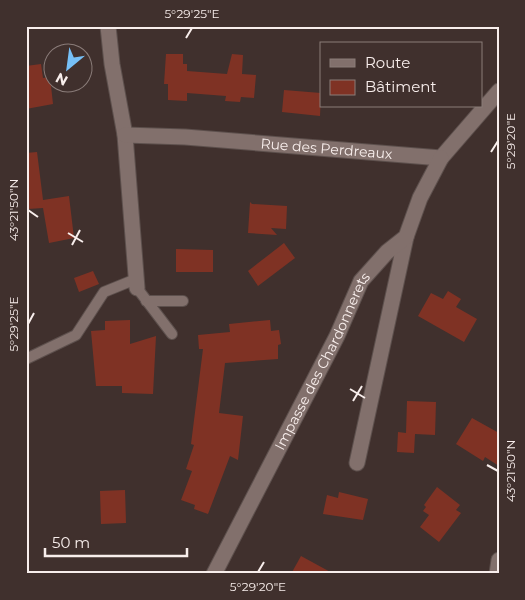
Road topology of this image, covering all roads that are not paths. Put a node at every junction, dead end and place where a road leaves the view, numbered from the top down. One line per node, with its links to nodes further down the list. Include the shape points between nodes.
1 (108, 26): 3 (street)
2 (499, 91): 4 (street)
3 (125, 135): 4 (street, Rue des Perdreaux); 6 (street)
4 (441, 158): 5 (street, via 420,198)
5 (406, 237): 11 (street); 13 (street, Impasse des Chardonnerets, via 387,252 361,281 337,336)
6 (136, 284): 7 (lane); 10 (lane, via 104,292 76,335)
7 (146, 301): 8 (lane); 9 (lane)
8 (183, 301)
9 (172, 334)
10 (26, 359)
11 (357, 463)
12 (499, 560): 14 (street)
13 (214, 574)
14 (496, 574)

